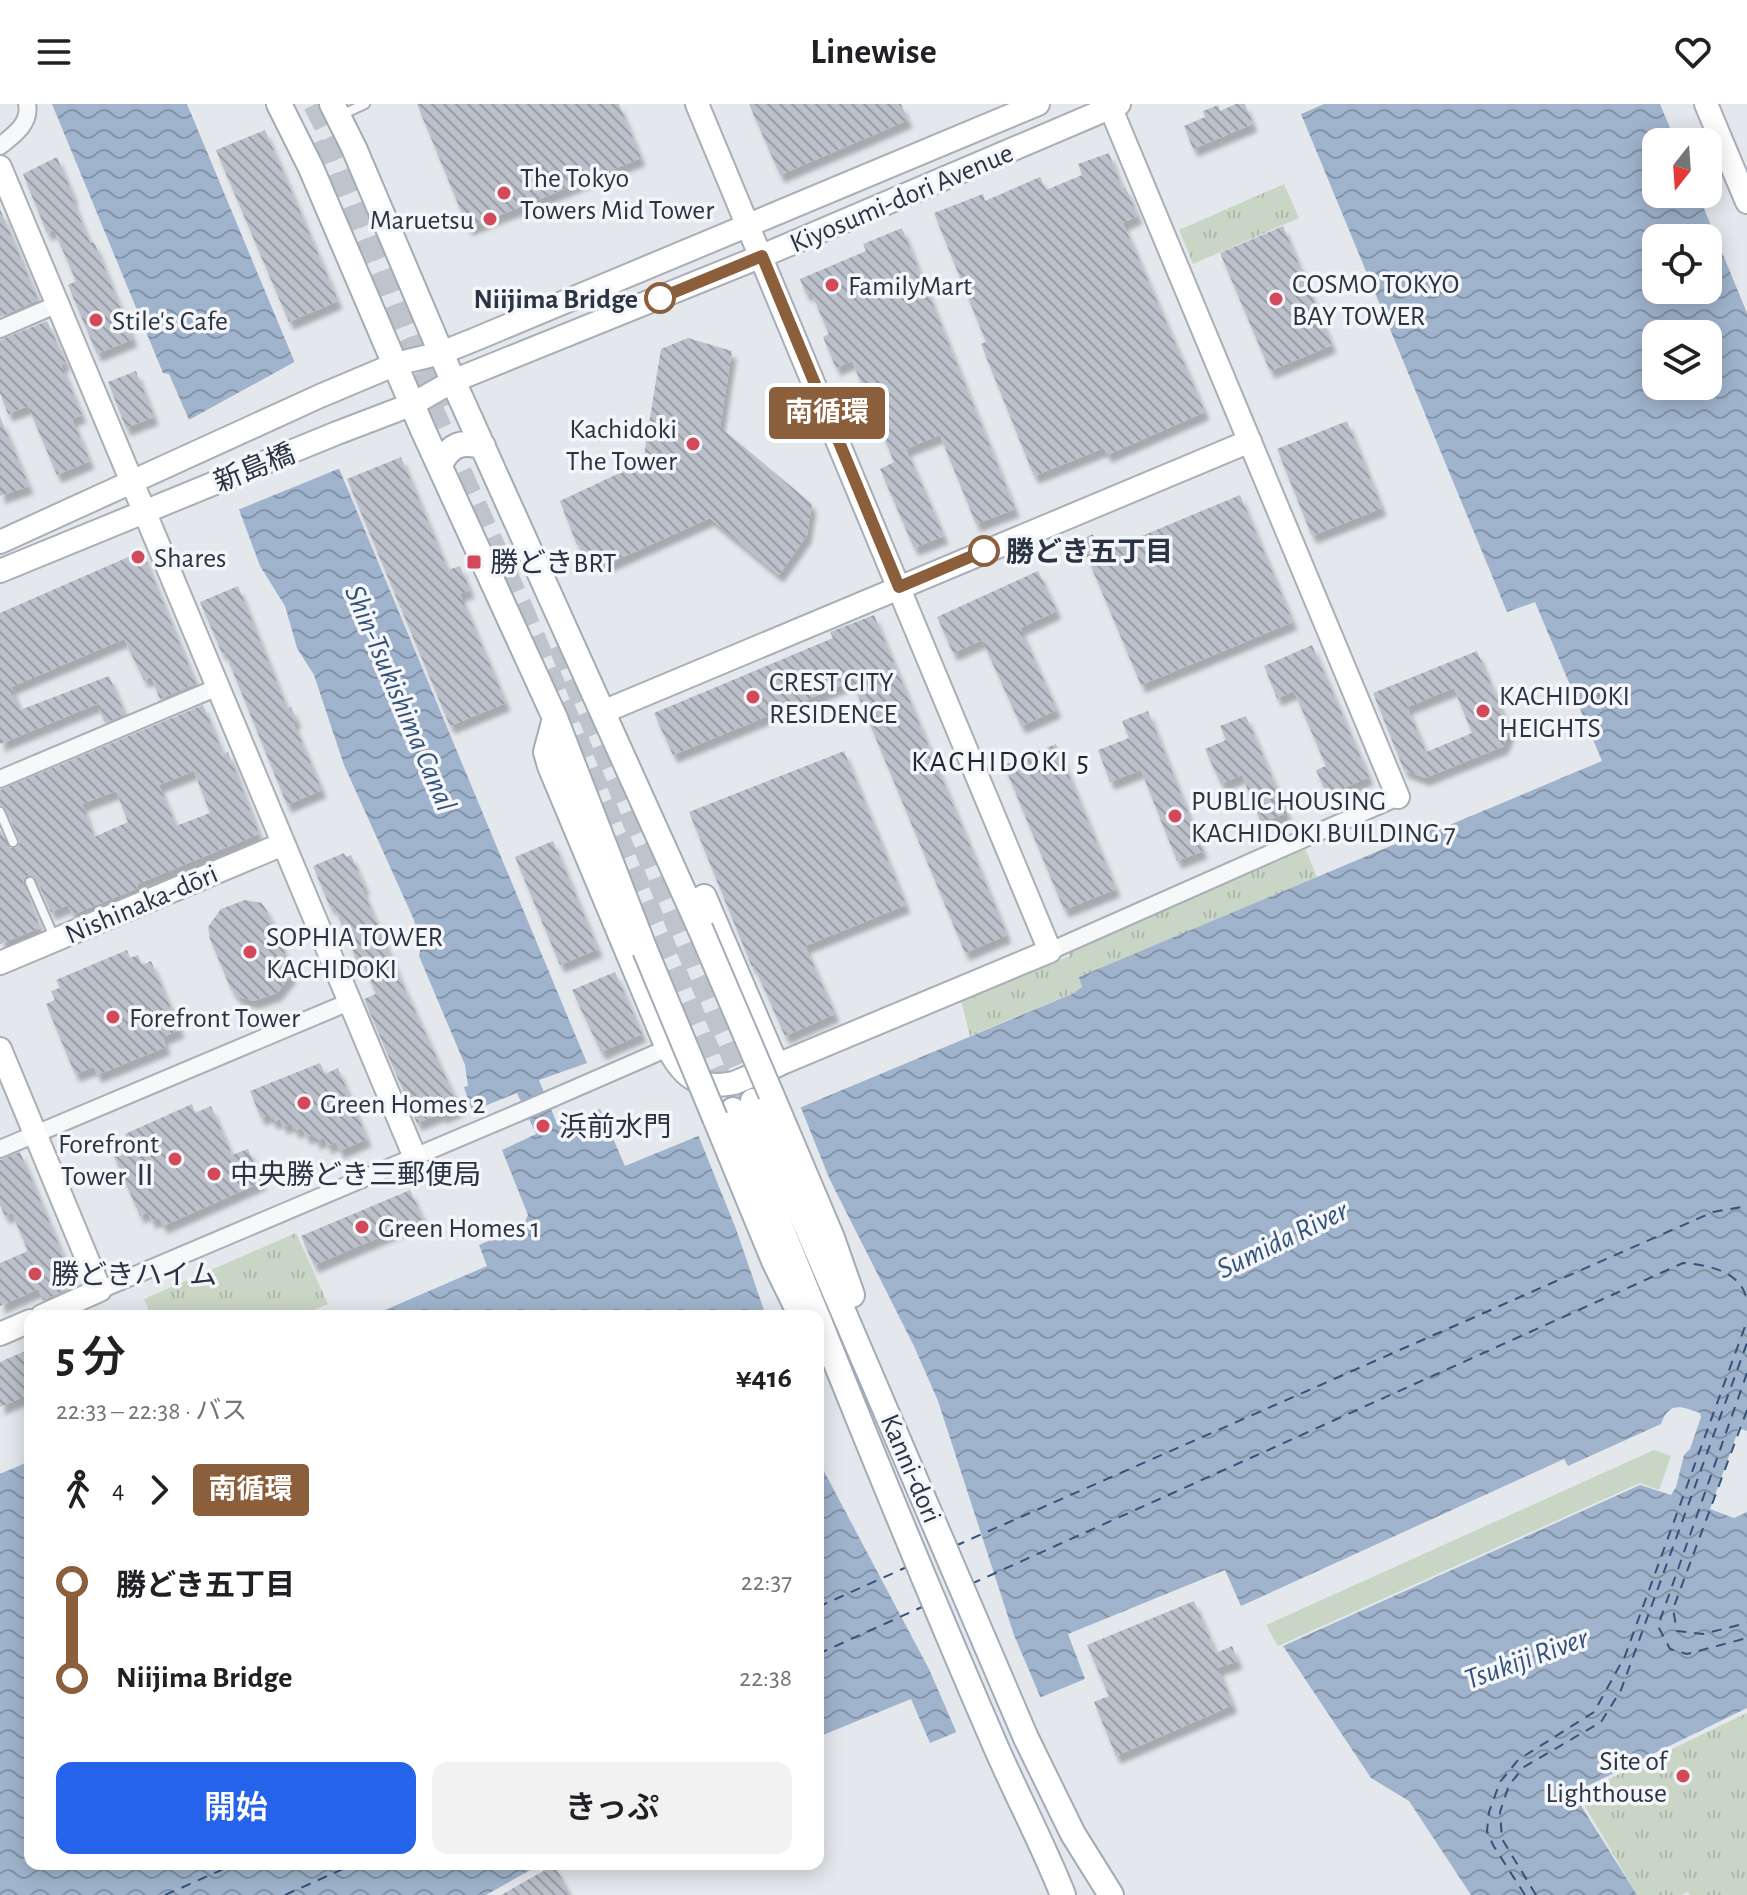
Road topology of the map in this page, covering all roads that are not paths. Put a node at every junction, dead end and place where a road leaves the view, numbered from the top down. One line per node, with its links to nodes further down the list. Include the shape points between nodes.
1 (27, 104): 9 (street, via 22,127)
2 (365, 104): 8 (lane)
3 (697, 104): 12 (street)
4 (1038, 104): 12 (street, Kiyosumi-dori Avenue)
5 (1706, 104): 11 (street)
6 (1113, 105): 13 (street, Kiyosumi-dori Avenue); 22 (street)
7 (283, 106): 17 (main road)
8 (335, 110): 16 (main road)
9 (0, 146)
10 (0, 167): 14 (street)
11 (1747, 202)
12 (748, 224): 13 (street); 16 (street, Kiyosumi-dori Avenue)
13 (762, 256): 18 (street, Kiyosumi-dori Avenue); 29 (street)
14 (58, 304): 15 (street); 25 (street)
15 (0, 329)
16 (441, 353): 17 (street, Kiyosumi-dori Avenue); 18 (main road)
17 (396, 364): 19 (street, Kiyosumi-dori Avenue); 20 (main road)
18 (453, 381): 20 (street, Kiyosumi-dori Avenue); 23 (main road)
19 (320, 396): 25 (street, 新島橋)
20 (413, 404): 21 (street, Kiyosumi-dori Avenue); 24 (main road)
21 (337, 433): 26 (street, 新島橋)
22 (1250, 441): 29 (street); 35 (street)
23 (483, 446): 24 (main road, via 458,443); 30 (main road)
24 (440, 464): 33 (main road)
25 (132, 481): 26 (street); 27 (street)
26 (145, 511): 28 (street); 31 (street)
27 (0, 542)
28 (0, 571)
29 (899, 587): 32 (street); 41 (street)
30 (550, 591): 32 (main road, via 582,643); 58 (main road, bridge, via 832,1238)
31 (218, 687): 34 (street); 38 (street)
32 (610, 709): 46 (main road, via 700,889)
33 (555, 718): 44 (main road, via 546,752 550,766); 52 (main road, bridge, via 645,950)
34 (0, 779)
35 (1398, 797): 41 (street)
36 (0, 812): 37 (lane)
37 (13, 842)
38 (283, 844): 40 (street, Nishinaka-dōri); 43 (street)
39 (30, 882): 40 (lane)
40 (56, 940): 42 (street, Nishinaka-dōri)
41 (1050, 951): 46 (street)
42 (0, 963)
43 (349, 1002): 47 (street); 49 (street)
44 (668, 1048): 46 (street, via 678,1069 706,1084 734,1083); 49 (street, bridge)
45 (0, 1049): 47 (street)
46 (776, 1065)
47 (36, 1134): 48 (street); 50 (street)
48 (0, 1149)
49 (414, 1155): 50 (street)
50 (100, 1290): 51 (street)
51 (55, 1310)
52 (798, 1310)
53 (816, 1310): 58 (main road, Kanni-dori, via 743,1106)
54 (24, 1324): 56 (street)
55 (824, 1332): 59 (main road, Kanni-dori)
56 (0, 1334)
57 (824, 1364): 59 (main road)
58 (925, 1497): 60 (main road, Kanni-dori, via 1026,1738)
59 (894, 1509): 61 (main road, Kanni-dori)
60 (1073, 1834): 64 (street, Kanni-dori); 65 (main road, Kanni-dori)
61 (1042, 1843): 62 (main road, Kanni-dori); 63 (street, Kanni-dori)
62 (1063, 1895)
63 (1072, 1895)
64 (1098, 1895)
65 (1111, 1895)

